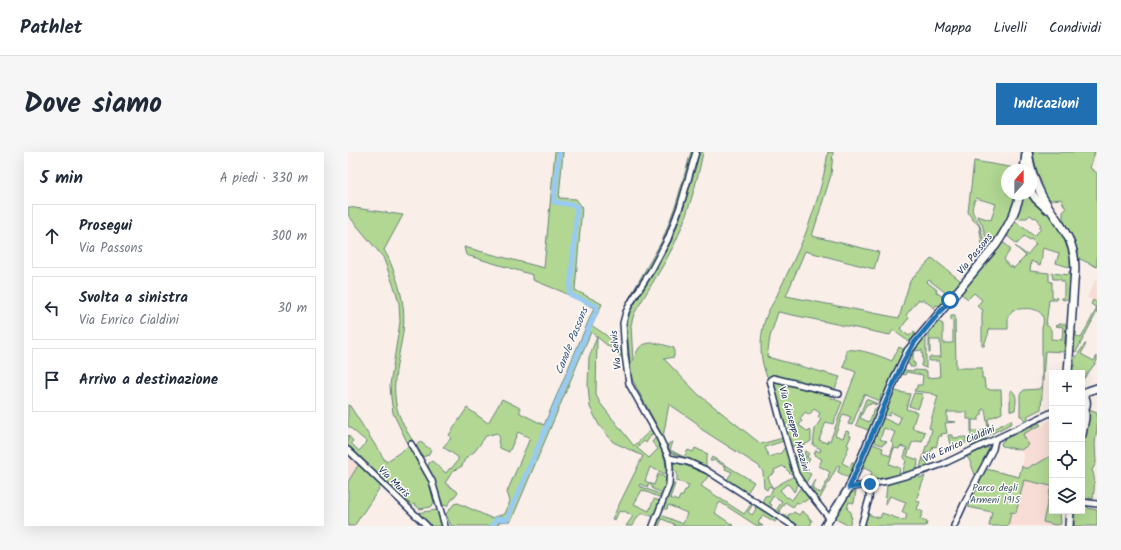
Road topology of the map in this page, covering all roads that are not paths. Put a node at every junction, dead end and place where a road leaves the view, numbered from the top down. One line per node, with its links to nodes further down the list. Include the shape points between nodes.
1 (696, 152): 19 (street, Via Selvis, via 668,240 630,304 623,323 630,384)
2 (1027, 152): 3 (street); 4 (street)
3 (1025, 164)
4 (1030, 164)
5 (1037, 188): 8 (street)
6 (1037, 198): 8 (street)
7 (1019, 200): 21 (street, Via Passons, via 996,245 908,351)
8 (1052, 213): 9 (street, via 1068,237 1074,253)
9 (1068, 370)
10 (1096, 389): 11 (street); 14 (street)
11 (1085, 392)
12 (839, 394): 25 (street, Via Giuseppe Mazzini, via 772,378 770,380 796,474)
13 (1085, 398): 14 (street)
14 (1085, 408)
15 (1049, 413): 16 (street, Via Enrico Cialdini)
16 (995, 440): 20 (street, Via Enrico Cialdini, via 943,464); 32 (street, via 993,450)
17 (411, 444): 27 (street, via 432,481)
18 (348, 450): 26 (street, Via Muris)
19 (669, 458): 28 (street, Via Selvis, via 669,485); 29 (street, via 688,462 706,470)
20 (870, 484): 21 (street, Via Enrico Cialdini); 31 (street, via 869,499)
21 (849, 488): 25 (street, Via Passons)
22 (1085, 501): 23 (street)
23 (1097, 504)
24 (1070, 514): 33 (street)
25 (830, 519): 30 (street, Via Passons)
26 (427, 526)
27 (445, 526)
28 (653, 526)
29 (793, 526)
30 (825, 526)
31 (861, 526)
32 (954, 526)
33 (1069, 526)

